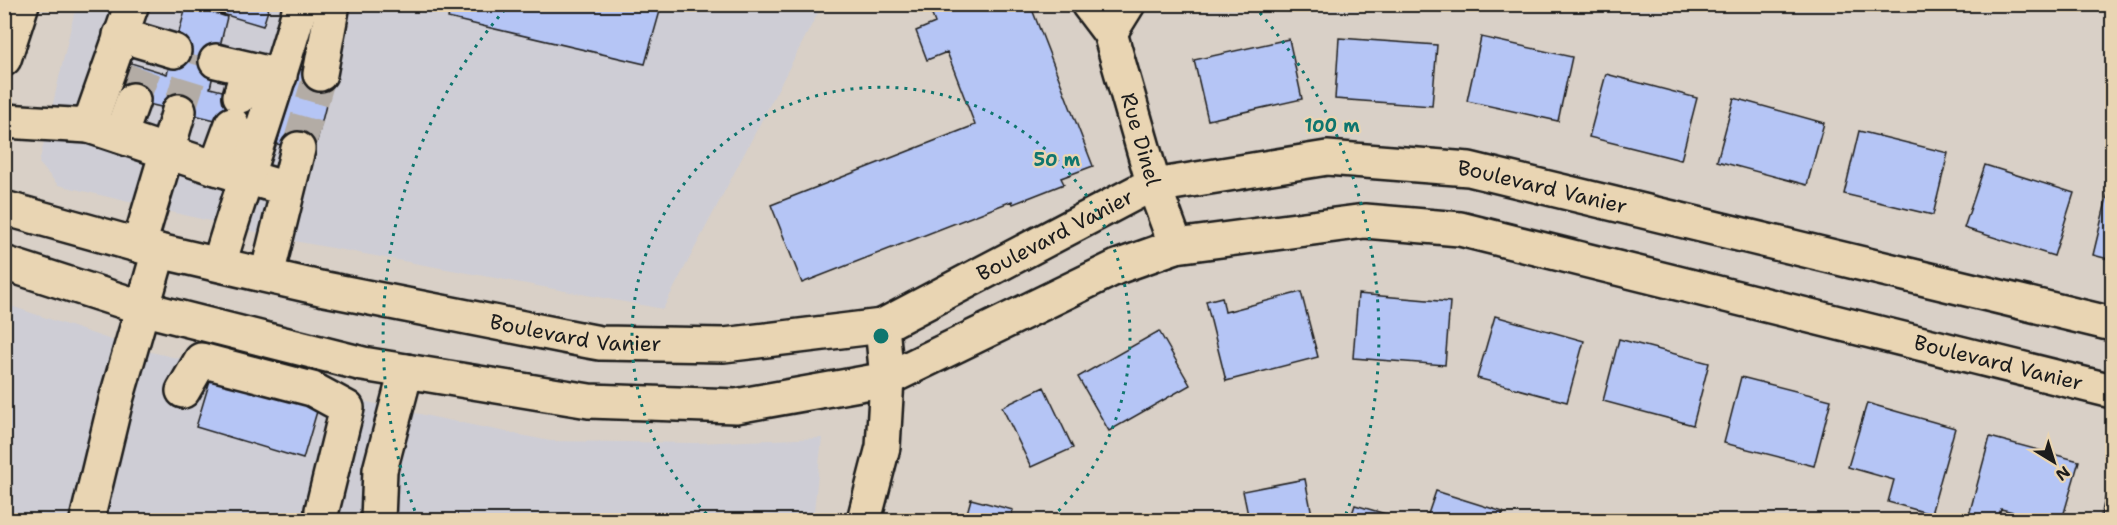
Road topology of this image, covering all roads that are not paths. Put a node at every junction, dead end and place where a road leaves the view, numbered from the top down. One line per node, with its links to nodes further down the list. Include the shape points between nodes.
1 (22, 4): 10 (street)
2 (132, 4): 8 (street)
3 (301, 4): 13 (street)
4 (333, 4): 12 (street)
5 (1088, 4): 7 (street, Rue Dinel)
6 (1128, 4): 7 (street)
7 (1110, 33): 23 (street, Rue Dinel)
8 (120, 35): 9 (street); 18 (street)
9 (157, 54)
10 (4, 59)
11 (216, 61): 14 (street)
12 (320, 74)
13 (280, 76): 14 (street); 22 (street)
14 (240, 96): 22 (street)
15 (133, 100): 19 (street)
16 (179, 111): 21 (street)
17 (4, 121): 18 (street)
18 (89, 126): 19 (street)
19 (120, 136): 21 (street)
20 (298, 149): 24 (street)
21 (167, 152): 22 (street); 27 (street)
22 (231, 173): 24 (street); 29 (street)
23 (1154, 186): 26 (street, Rue Dinel); 32 (street, Boulevard Vanier, via 1327,158 1469,169); 33 (street, Boulevard Vanier, via 1139,190)
24 (287, 189): 30 (street)
25 (4, 208): 27 (street, Boulevard Vanier)
26 (1176, 246): 35 (street, Boulevard Vanier, via 1117,267); 37 (street, Boulevard Vanier, via 1365,221 1460,229)
27 (149, 248): 29 (street, Boulevard Vanier); 31 (street)
28 (4, 263): 31 (street, Boulevard Vanier)
29 (219, 264): 30 (street, Boulevard Vanier)
30 (267, 274): 33 (street, Boulevard Vanier, via 600,343 724,345)
31 (142, 308): 34 (street, Boulevard Vanier, via 363,364); 39 (street)
32 (2112, 324)
33 (882, 326): 35 (street)
34 (406, 371): 35 (street, Boulevard Vanier, via 589,401 736,406); 40 (street, via 380,470)
35 (887, 379): 41 (street, via 883,447)
36 (183, 391): 38 (street, via 201,360 312,388 347,408)
37 (2112, 391)
38 (322, 510)
39 (87, 520)
40 (378, 520)
41 (864, 520)

